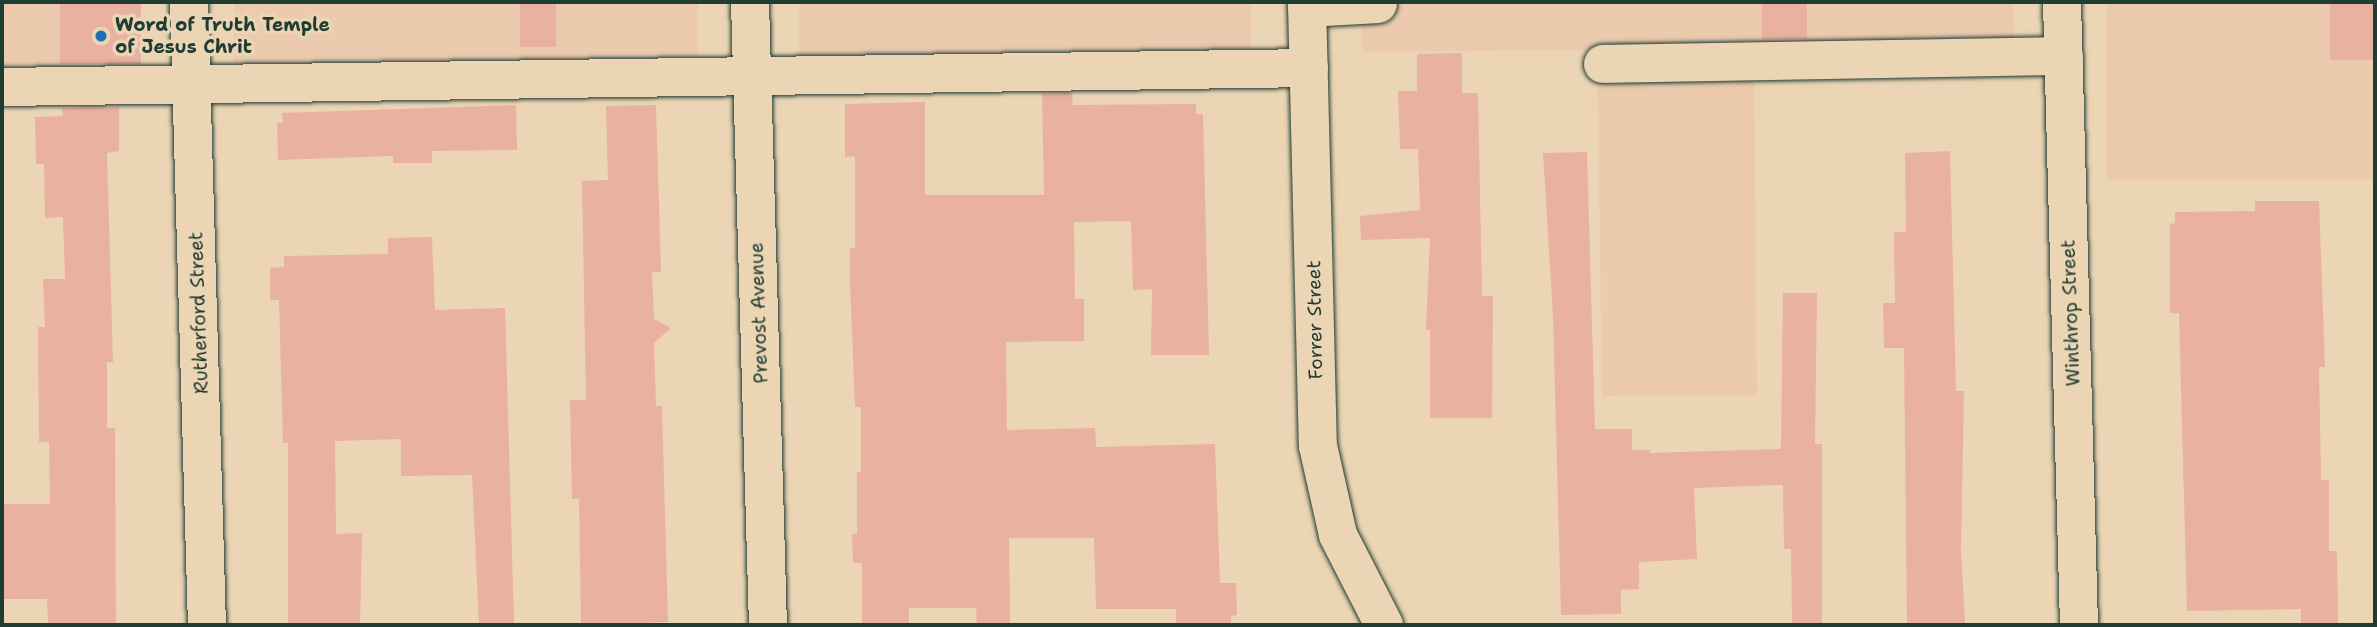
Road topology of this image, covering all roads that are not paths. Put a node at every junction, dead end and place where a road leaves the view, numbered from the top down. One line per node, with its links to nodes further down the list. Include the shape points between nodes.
1 (189, 2): 10 (street, Rutherford Street)
2 (750, 2): 9 (street, Prevost Avenue)
3 (2062, 2): 6 (street, Winthrop Street)
4 (1378, 4): 5 (street)
5 (1307, 5): 8 (street, Forrer Street)
6 (2064, 56): 7 (street); 15 (street, Winthrop Street)
7 (1603, 64)
8 (1309, 68): 9 (street); 14 (street, Forrer Street, via 1318,446 1338,535)
9 (752, 76): 10 (street); 13 (street, Prevost Avenue)
10 (192, 84): 11 (street); 12 (street, Rutherford Street)
11 (2, 87)
12 (207, 625)
13 (768, 625)
14 (1384, 625)
15 (2079, 625)

